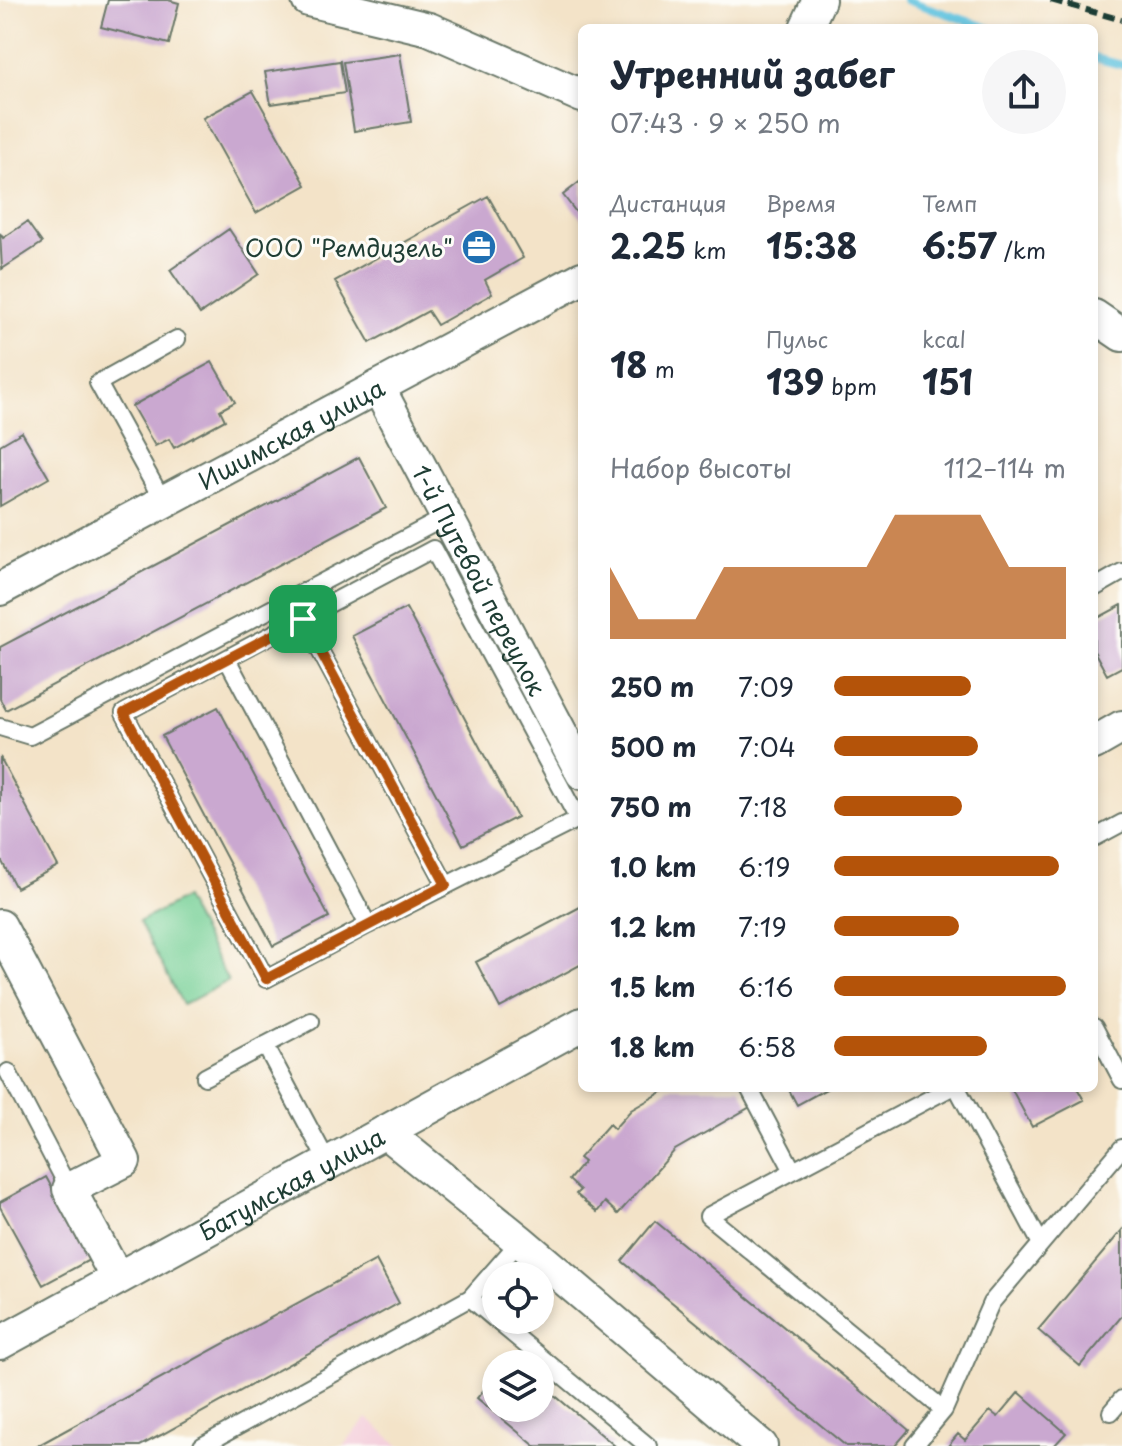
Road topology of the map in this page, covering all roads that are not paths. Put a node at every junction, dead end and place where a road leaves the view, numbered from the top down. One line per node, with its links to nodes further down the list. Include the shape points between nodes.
1 (308, 0): 4 (street, via 429,29)
2 (819, 0): 3 (street)
3 (808, 24)
4 (578, 94)
5 (578, 280): 9 (street, Ишимская улица)
6 (1098, 319): 7 (street)
7 (1122, 335)
8 (177, 339): 10 (lane, via 98,383)
9 (378, 387): 10 (street, Ишимская улица); 11 (street, 1-й Путевой переулок)
10 (164, 503): 15 (street, Ишимская улица)
11 (434, 523): 12 (lane); 18 (lane, via 30,736); 21 (street, 1-й Путевой переулок)
12 (433, 549): 16 (lane); 24 (lane, via 578,819)
13 (1122, 572): 14 (lane)
14 (1098, 586)
15 (0, 589)
16 (303, 619): 17 (lane); 24 (lane)
17 (227, 659): 25 (lane); 25 (lane, via 124,713 266,979)
18 (0, 727)
19 (1122, 727): 20 (street)
20 (1098, 741)
21 (578, 766)
22 (1122, 823): 23 (lane)
23 (1098, 836)
24 (446, 885): 25 (lane)
25 (368, 925)
26 (0, 926): 41 (street, via 124,1161)
27 (311, 1021): 30 (lane)
28 (578, 1026): 37 (street, Батумская улица)
29 (1098, 1035): 33 (lane)
30 (265, 1045): 32 (lane); 39 (lane)
31 (8, 1072): 41 (lane)
32 (205, 1077)
33 (1122, 1080)
34 (751, 1092): 40 (lane)
35 (942, 1092): 40 (lane)
36 (959, 1092): 43 (lane)
37 (385, 1132): 39 (street, Батумская улица); 42 (street)
38 (1122, 1148): 43 (lane)
39 (328, 1163): 44 (street, Батумская улица)
40 (793, 1171): 49 (lane, via 708,1216)
41 (69, 1189): 44 (street)
42 (520, 1241): 45 (lane); 52 (street)
43 (1041, 1244): 49 (lane, via 991,1303)
44 (117, 1278): 48 (street, Батумская улица)
45 (470, 1298): 46 (lane); 50 (lane)
46 (482, 1308)
47 (513, 1334): 51 (lane)
48 (0, 1343)
49 (944, 1410): 53 (lane)
50 (202, 1446)
51 (648, 1446)
52 (761, 1446)
53 (914, 1446)

